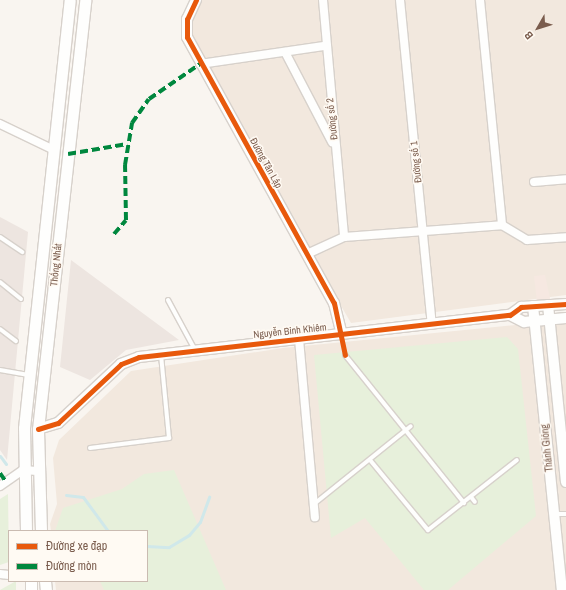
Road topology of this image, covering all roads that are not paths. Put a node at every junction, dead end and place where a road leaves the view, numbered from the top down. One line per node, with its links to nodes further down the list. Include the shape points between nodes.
1 (70, 0): 12 (main road, Thống Nhất)
2 (85, 0): 44 (main road, Thống Nhất)
3 (196, 0): 9 (street, Đường Tân Lập, via 187,19 187,37)
4 (322, 0): 7 (street, Đường số 2)
5 (400, 0): 16 (street, Đường số 1)
6 (480, 0): 15 (street)
7 (324, 46): 8 (street); 11 (street, Đường số 2)
8 (285, 52): 9 (street); 11 (street)
9 (200, 64): 21 (street, Đường Tân Lập)
10 (0, 124): 12 (street)
11 (334, 146): 18 (street, Đường số 2)
12 (54, 150): 41 (main road, Thống Nhất)
13 (566, 179): 14 (street)
14 (534, 182)
15 (502, 225): 16 (street); 19 (street, via 527,240)
16 (423, 232): 18 (street); 32 (street, Đường số 1)
17 (0, 237): 20 (lane)
18 (344, 237): 21 (street)
19 (566, 237)
20 (22, 252)
21 (307, 254): 34 (street, Đường Tân Lập, via 334,303)
22 (0, 282): 23 (lane)
23 (21, 299)
24 (168, 300): 37 (lane)
25 (566, 304): 26 (street, Nguyễn Bỉnh Khiêm)
26 (548, 305): 27 (street, Nguyễn Bỉnh Khiêm); 30 (street, Thánh Gióng)
27 (533, 306): 28 (street, Nguyễn Bỉnh Khiêm, via 521,307); 31 (street, Thánh Gióng)
28 (510, 315): 31 (street, Nguyễn Bỉnh Khiêm, via 524,322); 32 (street, Nguyễn Bỉnh Khiêm)
29 (566, 318): 30 (street, Nguyễn Bỉnh Khiêm)
30 (550, 320): 31 (street, Nguyễn Bỉnh Khiêm); 51 (street, Thánh Gióng)
31 (534, 321): 57 (street, Thánh Gióng)
32 (432, 324): 34 (street, Nguyễn Bỉnh Khiêm)
33 (0, 329): 36 (lane)
34 (342, 334): 35 (street, Nguyễn Bỉnh Khiêm)
35 (299, 339): 37 (street, Nguyễn Bỉnh Khiêm); 56 (street)
36 (16, 341)
37 (195, 350): 38 (street, Nguyễn Bỉnh Khiêm)
38 (161, 354): 44 (street, Nguyễn Bỉnh Khiêm, via 139,357 121,364 67,416); 46 (lane, via 169,438)
39 (345, 355): 45 (lane)
40 (0, 370): 41 (lane)
41 (29, 376): 43 (main road, Thống Nhất)
42 (411, 426): 45 (lane)
43 (24, 428): 44 (main road); 49 (main road, Thống Nhất)
44 (38, 428): 50 (main road, Thống Nhất)
45 (406, 431): 47 (lane); 55 (lane)
46 (90, 448)
47 (370, 460): 55 (lane, via 428,530); 56 (lane)
48 (517, 460): 53 (lane)
49 (23, 470): 50 (street); 52 (street); 60 (main road, Thống Nhất)
50 (37, 471): 61 (main road, Thống Nhất)
51 (566, 482)
52 (0, 486)
53 (471, 497): 54 (lane); 55 (lane)
54 (475, 502)
55 (464, 503)
56 (314, 504): 59 (street)
57 (554, 514): 58 (lane); 62 (street, Thánh Gióng)
58 (566, 514)
59 (315, 517)
60 (26, 530)
61 (41, 530)
62 (562, 590)

